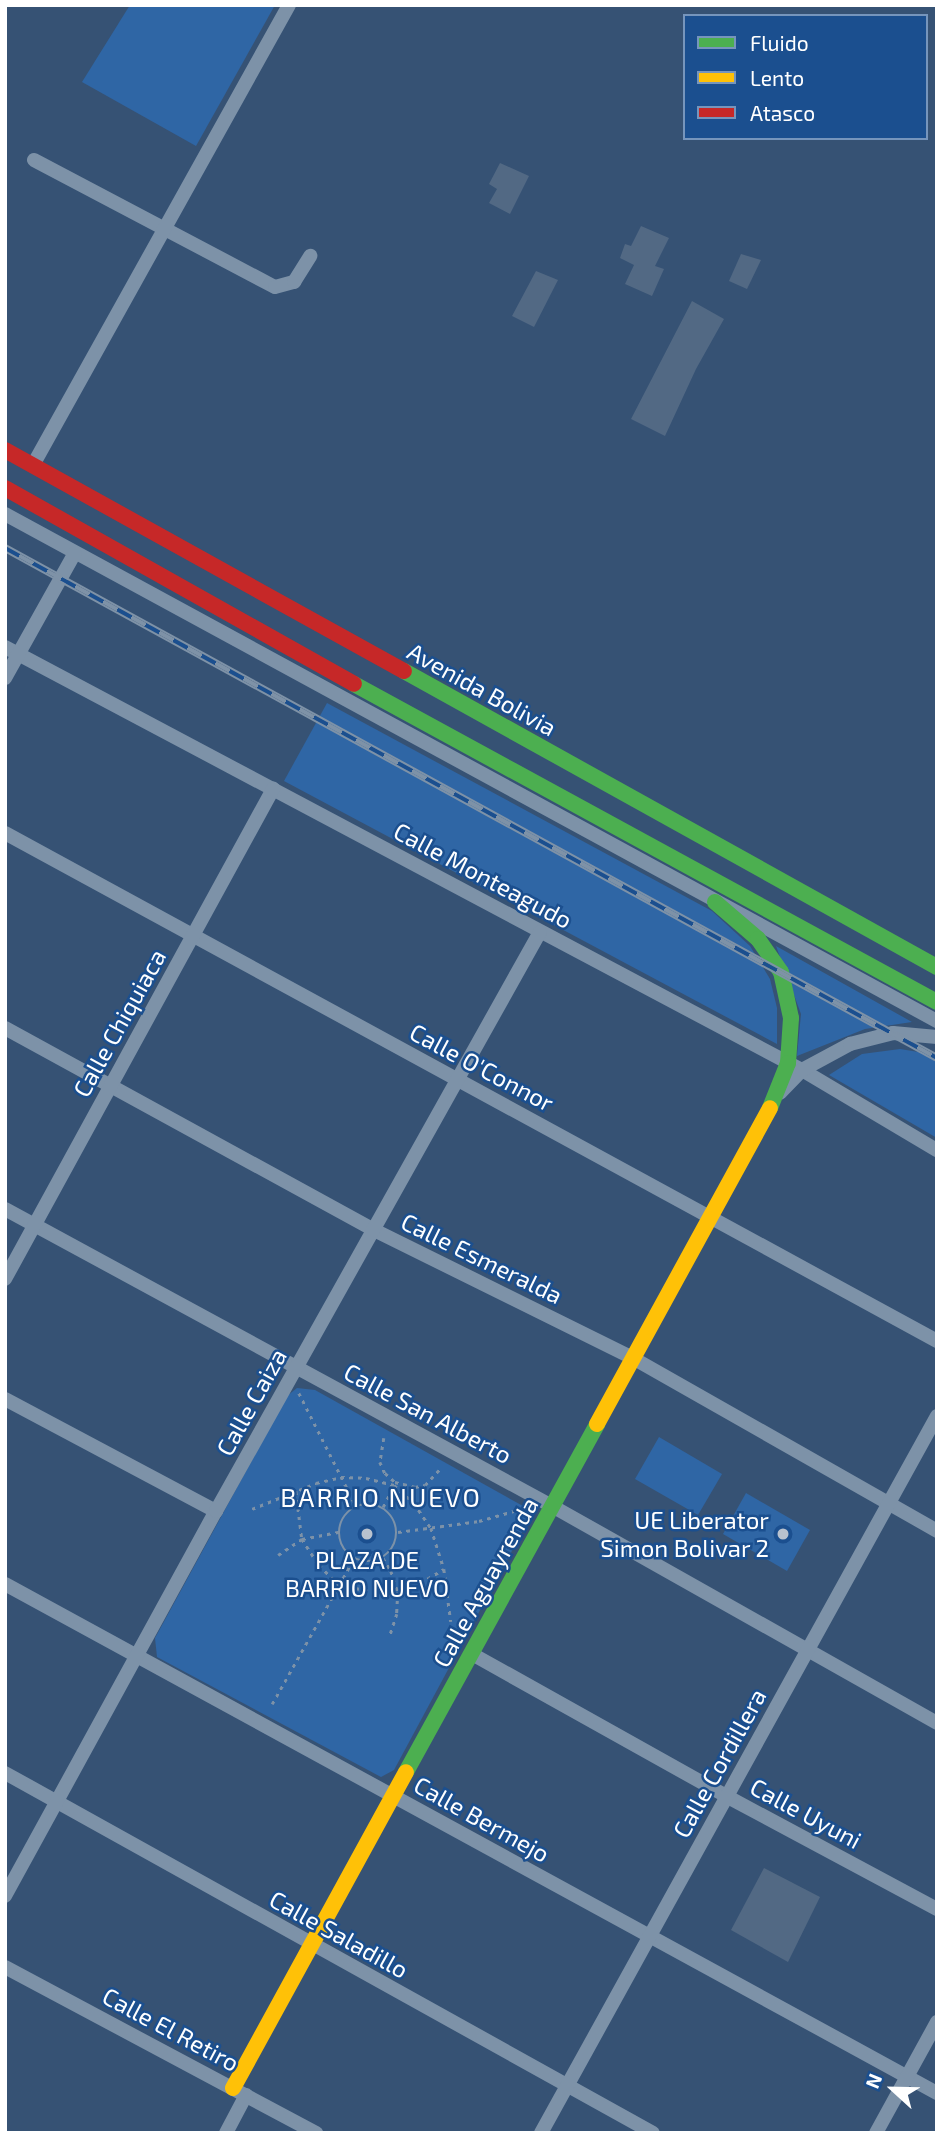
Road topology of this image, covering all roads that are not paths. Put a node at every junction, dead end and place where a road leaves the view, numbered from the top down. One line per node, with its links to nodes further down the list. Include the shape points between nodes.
1 (289, 5): 3 (street)
2 (34, 160): 3 (street)
3 (163, 227): 4 (street, via 275,287 294,282); 6 (street)
4 (310, 256)
5 (5, 450): 6 (main road, Avenida Bolivia)
6 (33, 465): 17 (main road, Avenida Bolivia)
7 (5, 488): 18 (main road, via 385,702)
8 (5, 514): 9 (street)
9 (75, 553): 10 (street); 14 (street)
10 (12, 650): 11 (street); 12 (street, Calle Monteagudo)
11 (5, 677)
12 (273, 789): 15 (street, Calle Monteagudo); 16 (street, Calle Chiquiaca)
13 (5, 833): 16 (street, Calle O'Connor)
14 (715, 902): 19 (street); 22 (main road, Calle Aguayrenda, via 758,939 780,972 791,1018)
15 (541, 932): 22 (street, Calle Monteagudo); 23 (street, Calle Caiza)
16 (193, 936): 23 (street, Calle O'Connor); 24 (street, Calle Chiquiaca)
17 (937, 967)
18 (937, 1002)
19 (937, 1021)
20 (5, 1028): 24 (street, Calle Esmeralda)
21 (937, 1037): 22 (street, via 893,1032)
22 (795, 1067): 25 (street, Calle Monteagudo); 27 (main road, Calle Aguayrenda)
23 (456, 1079): 27 (street, Calle O'Connor); 29 (street, Calle Caiza)
24 (111, 1086): 28 (street, Calle Chiquiaca); 29 (street, Calle Esmeralda)
25 (937, 1150)
26 (5, 1209): 28 (street, Calle San Alberto)
27 (709, 1216): 31 (street, Calle O'Connor); 32 (main road, Calle Aguayrenda)
28 (35, 1225): 30 (street, Calle Chiquiaca); 33 (street, Calle San Alberto)
29 (374, 1230): 32 (street, Calle Esmeralda); 33 (street, Calle Caiza)
30 (5, 1279)
31 (937, 1341)
32 (631, 1357): 36 (street, Calle Esmeralda); 37 (main road, Calle Aguayrenda)
33 (297, 1367): 37 (street, Calle San Alberto); 38 (street, Calle Caiza)
34 (5, 1399): 38 (street)
35 (937, 1416): 36 (street, Calle Cordillera)
36 (887, 1504): 39 (street, Calle Esmeralda); 41 (street, Calle Cordillera)
37 (552, 1506): 41 (street, Calle San Alberto); 42 (main road, Calle Aguayrenda)
38 (216, 1511): 43 (street, Calle Caiza)
39 (937, 1531)
40 (5, 1584): 43 (street, Calle Bermejo)
41 (807, 1650): 44 (street, Calle San Alberto); 47 (street, Calle Cordillera)
42 (472, 1654): 46 (main road, Calle Aguayrenda); 47 (street, Calle Uyuni)
43 (137, 1656): 46 (street, Calle Bermejo); 48 (street, Calle Caiza)
44 (937, 1723)
45 (5, 1773): 48 (street, Calle Saladillo)
46 (393, 1796): 51 (street, Calle Bermejo); 52 (main road, Calle Aguayrenda)
47 (726, 1796): 50 (street, Calle Uyuni); 51 (street, Calle Cordillera)
48 (57, 1801): 49 (street, Calle Caiza); 52 (street, Calle Saladillo)
49 (5, 1896)
50 (937, 1909)
51 (650, 1936): 55 (street, Calle Bermejo); 56 (street, Calle Cordillera)
52 (311, 1945): 56 (street, Calle Saladillo); 57 (main road, Calle Aguayrenda)
53 (5, 1967): 57 (street, Calle El Retiro)
54 (937, 2022): 55 (street)
55 (907, 2077): 58 (street, Calle Bermejo); 63 (street)
56 (567, 2087): 61 (street, Calle Cordillera); 62 (street, Calle Saladillo)
57 (240, 2091): 59 (street); 60 (street, Calle El Retiro)
58 (937, 2093)
59 (226, 2133)
60 (316, 2133)
61 (541, 2133)
62 (653, 2133)
63 (876, 2133)

